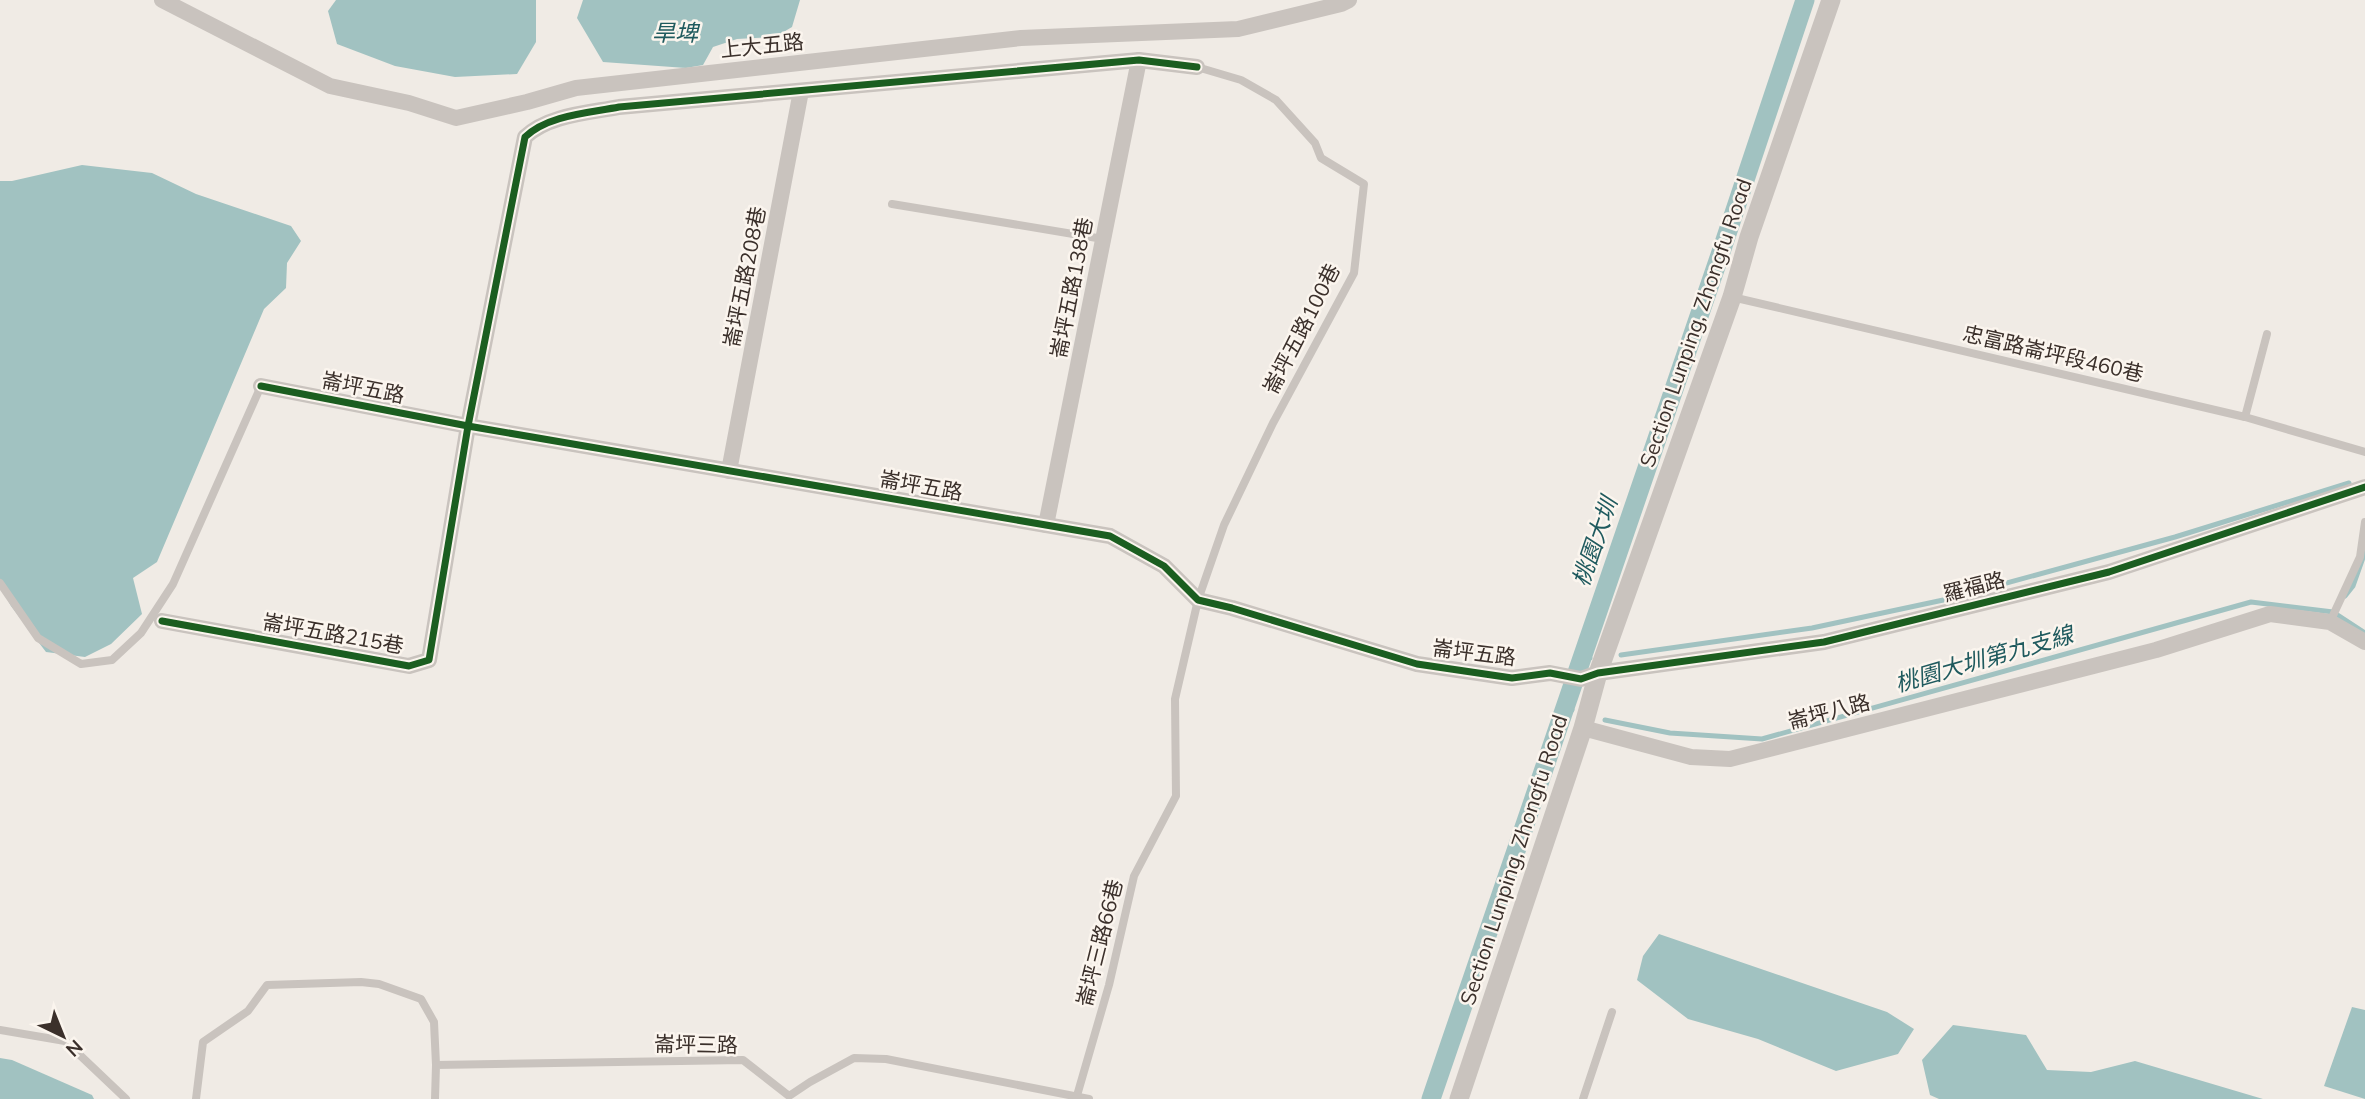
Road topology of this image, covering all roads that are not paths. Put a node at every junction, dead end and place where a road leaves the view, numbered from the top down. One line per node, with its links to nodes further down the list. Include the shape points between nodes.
1 (162, 0): 7 (street, 上大五路, via 330,86 456,118)
2 (1349, 0): 7 (street, 上大五路, via 1238,29 1021,38 576,88)
3 (1831, 0): 11 (street, Section Lunping, Zhongfu Road)
4 (1139, 60): 5 (street); 6 (street); 10 (street, 崙坪五路138巷)
5 (1198, 67): 22 (lane, 崙坪五路100巷, via 1241,80 1276,100 1315,143 1321,158 1364,184 1354,273 1229,513)
6 (801, 91): 8 (street, via 619,107); 17 (street, 崙坪五路208巷)
7 (527, 102): 8 (street)
8 (554, 120): 15 (street, via 525,137)
9 (892, 204): 10 (lane)
10 (1103, 239): 20 (street, 崙坪五路138巷)
11 (1732, 297): 14 (lane, 忠富路崙坪段460巷); 27 (street, Section Lunping, Zhongfu Road)
12 (2267, 334): 14 (lane)
13 (261, 386): 15 (street, 崙坪五路); 21 (lane, via 173,584 141,633 113,660 81,664 38,638)
14 (2245, 418): 16 (lane, 忠富路崙坪段460巷)
15 (468, 426): 17 (street, 崙坪五路); 23 (street, 崙坪五路215巷, via 429,660 409,666)
16 (2365, 452)
17 (729, 471): 20 (street, 崙坪五路)
18 (2365, 487): 27 (street, 羅福路, via 2109,572 1824,642)
19 (2365, 522): 24 (lane, via 2360,556)
20 (1046, 525): 22 (street, 崙坪五路, via 1110,536 1164,566)
21 (0, 583)
22 (1198, 600): 26 (street, 崙坪五路, via 1417,664 1512,678); 32 (lane, 崙坪三路66巷, via 1175,699 1176,796 1134,876)
23 (162, 621)
24 (2330, 622): 25 (street, 崙坪八路); 28 (street, 崙坪八路, via 2270,614 2156,650 1730,759 1691,757)
25 (2365, 642)
26 (1550, 673): 27 (street, 羅福路)
27 (1590, 676): 28 (street, Section Lunping, Zhongfu Road)
28 (1583, 728): 37 (street, Section Lunping, Zhongfu Road)
29 (1612, 1012): 38 (lane)
30 (0, 1030): 33 (lane, via 65,1041)
31 (436, 1065): 32 (lane, 崙坪三路, via 743,1060 789,1096 854,1058 886,1059); 34 (lane, via 434,1022 421,999 361,982 267,985 248,1011 203,1042); 35 (lane)
32 (1077, 1097): 36 (lane, 崙坪三路)
33 (126, 1099)
34 (196, 1099)
35 (435, 1099)
36 (1089, 1099)
37 (1459, 1099)
38 (1583, 1099)

